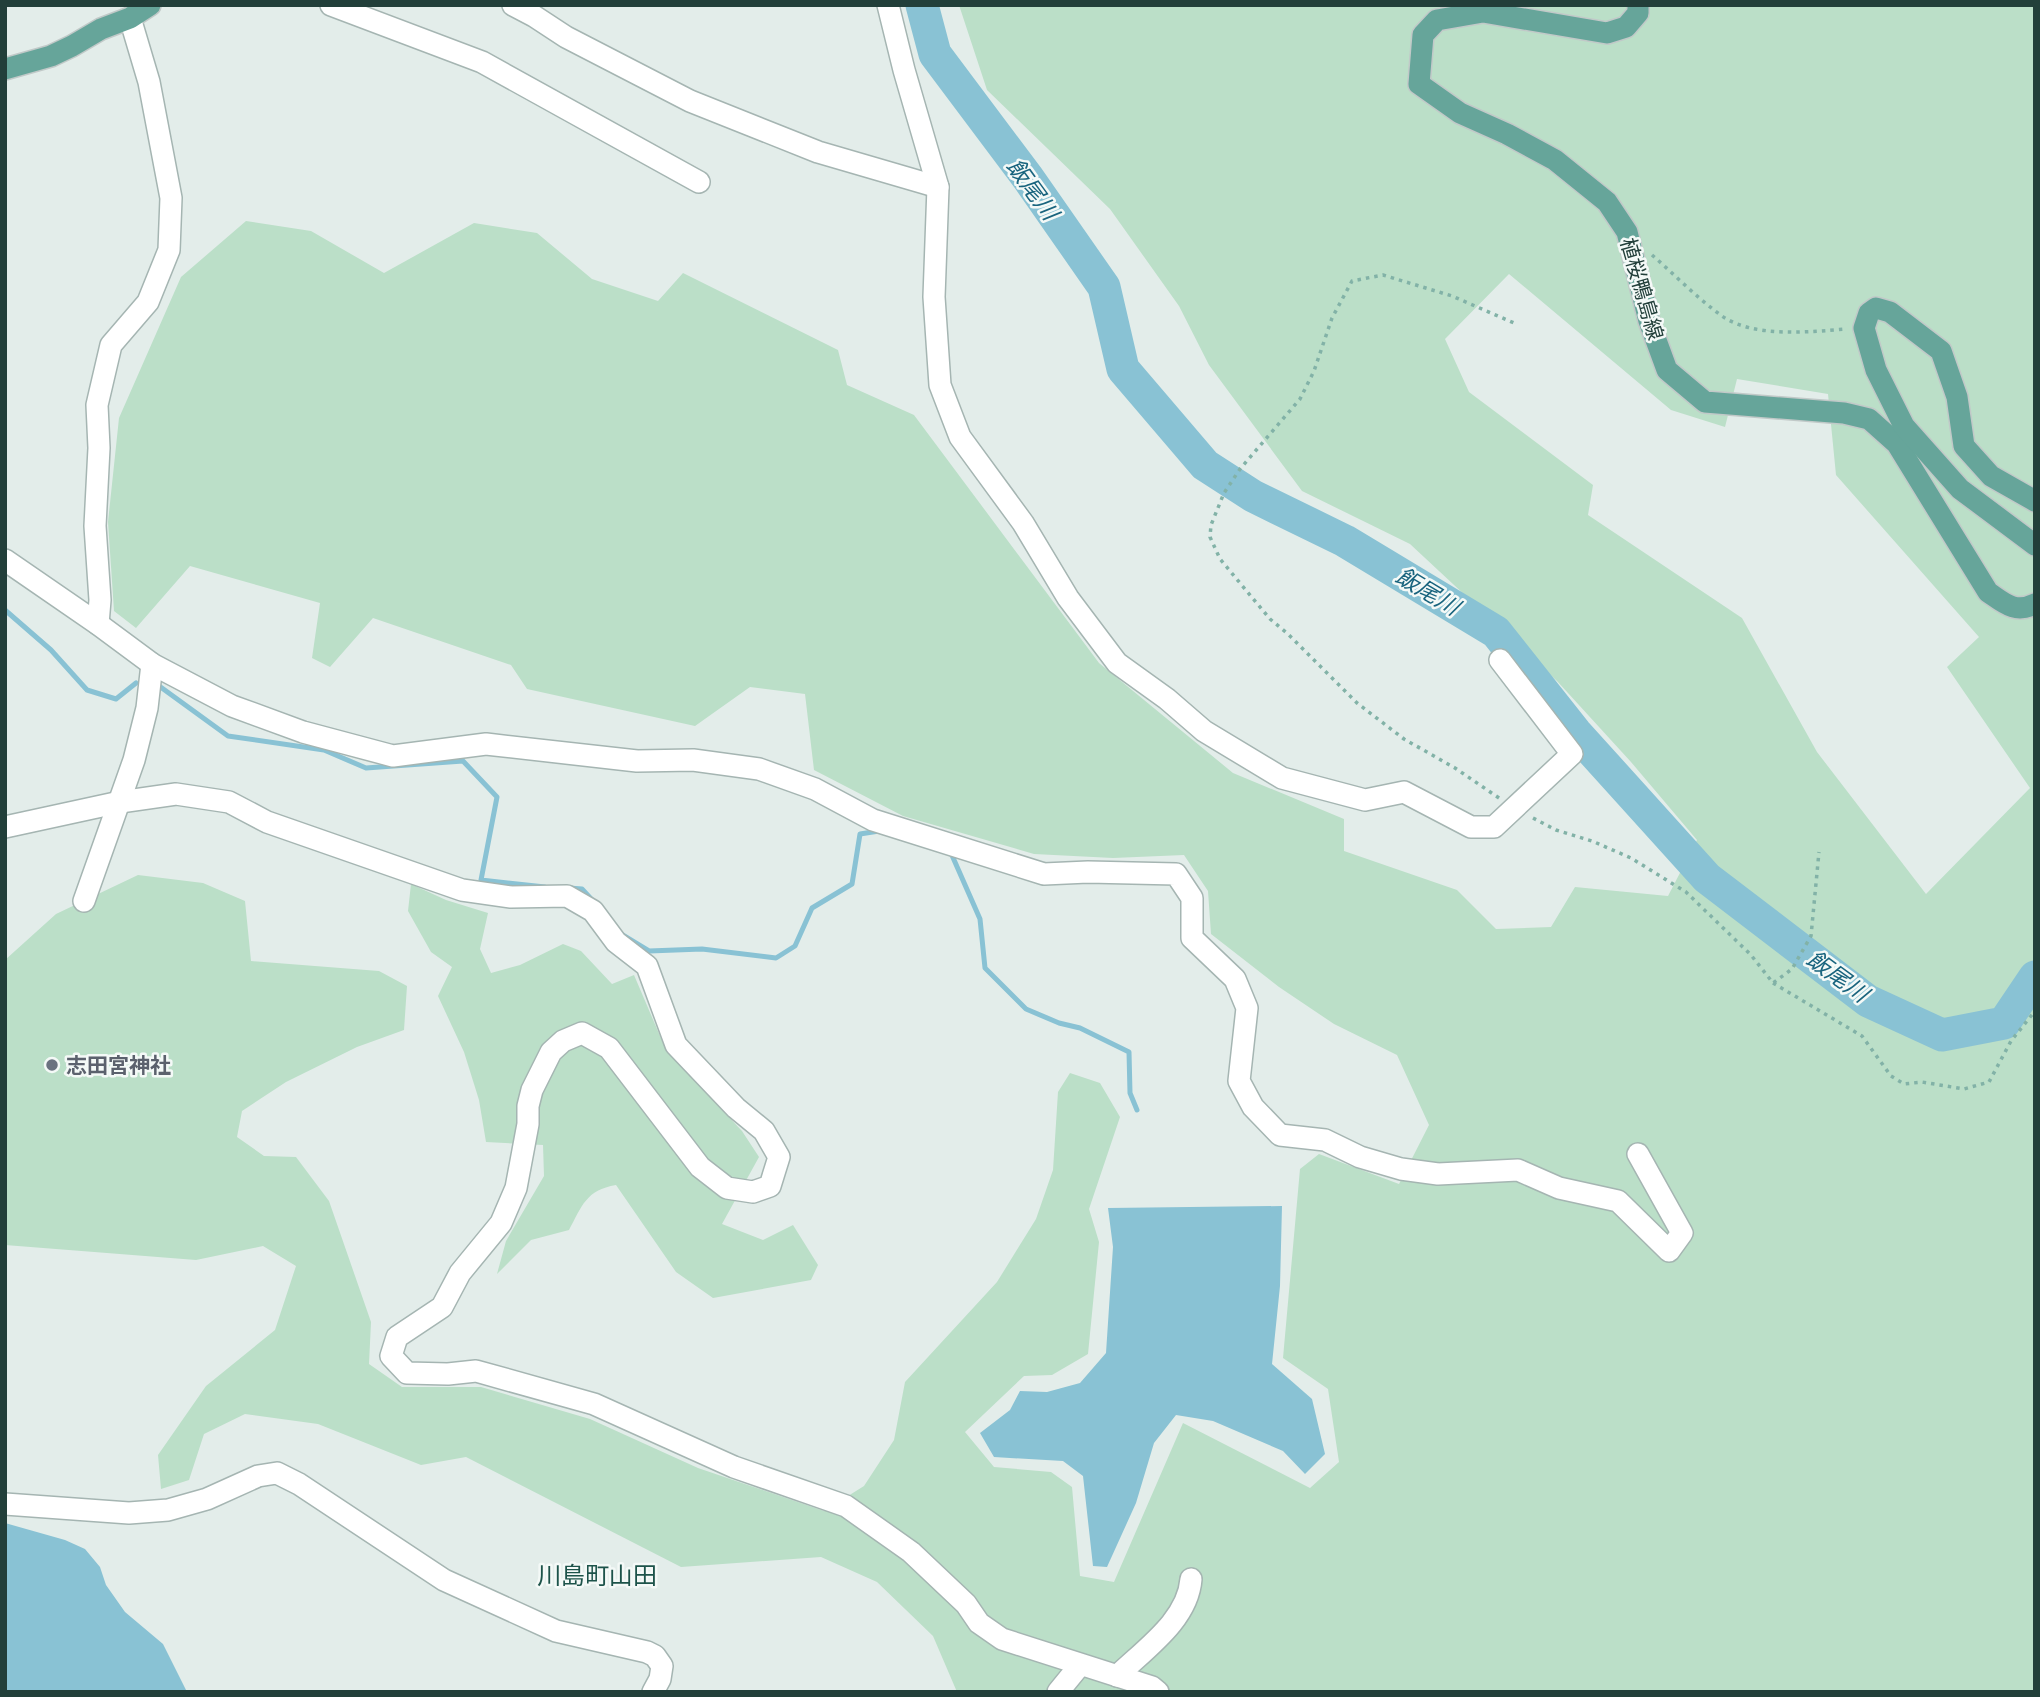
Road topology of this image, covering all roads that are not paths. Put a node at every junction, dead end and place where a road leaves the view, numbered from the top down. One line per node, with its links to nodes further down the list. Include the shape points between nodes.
1 (150, 5): 6 (main road)
2 (331, 5): 8 (street, via 482,62)
3 (513, 5): 9 (street, via 690,102 818,152)
4 (888, 5): 9 (street)
5 (1638, 5): 13 (main road, 植桜鴨島線, via 1638,13 1626,27 1607,33 1483,12 1437,20 1423,36 1419,84 1460,113 1555,160 1607,202 1627,232 1649,321 1667,370 1705,402 1869,419 1897,444 1989,592 2010,608)
6 (130, 18): 7 (main road, via 51,56); 14 (street, via 149,82 171,198 169,250 148,302 111,345 97,405)
7 (5, 69)
8 (699, 182)
9 (938, 187): 15 (street, via 934,297 940,385 960,437 1117,663 1204,731 1282,779 1366,800 1404,792 1471,827 1494,827 1572,754)
10 (2035, 501): 11 (main road, via 1991,476 1964,446 1957,397 1941,351 1890,312 1876,308 1869,313 1864,328 1876,370 1903,426 1960,488)
11 (2035, 545)
12 (5, 560): 14 (street)
13 (2035, 604)
14 (98, 624): 16 (street)
15 (1500, 660)
16 (152, 664): 17 (street, via 147,708); 20 (street, via 232,706 303,732 393,756 486,744 759,769 815,789 873,820 1044,874 1175,874 1192,898 1192,939 1235,979 1247,1008 1239,1081 1253,1107 1280,1135 1325,1139 1360,1157 1401,1169 1438,1174 1518,1170 1559,1188 1618,1201 1669,1251 1682,1233)
17 (120, 802): 18 (street); 19 (street); 23 (street, via 176,794 229,802 267,822 462,890 512,897 568,896 593,911 616,942 647,966 676,1045 764,1131 779,1157 770,1186 753,1192 727,1188 700,1167 609,1048 582,1033 563,1041 551,1052 532,1090 516,1188 501,1223 460,1273 442,1307 397,1337 391,1356 407,1373 476,1371 594,1405 734,1467 846,1506 911,1552 979,1623 1002,1639)
18 (5, 827)
19 (84, 901)
20 (1637, 1154)
21 (5, 1504): 25 (street, via 129,1513 168,1510 258,1476 277,1474 444,1580 556,1631 655,1656 662,1667)
22 (1191, 1579): 24 (street, via 1190,1593 1177,1616)
23 (1080, 1665): 24 (street); 26 (street)
24 (1117, 1676): 27 (street)
25 (653, 1692)
26 (1058, 1692)
27 (1158, 1692)

